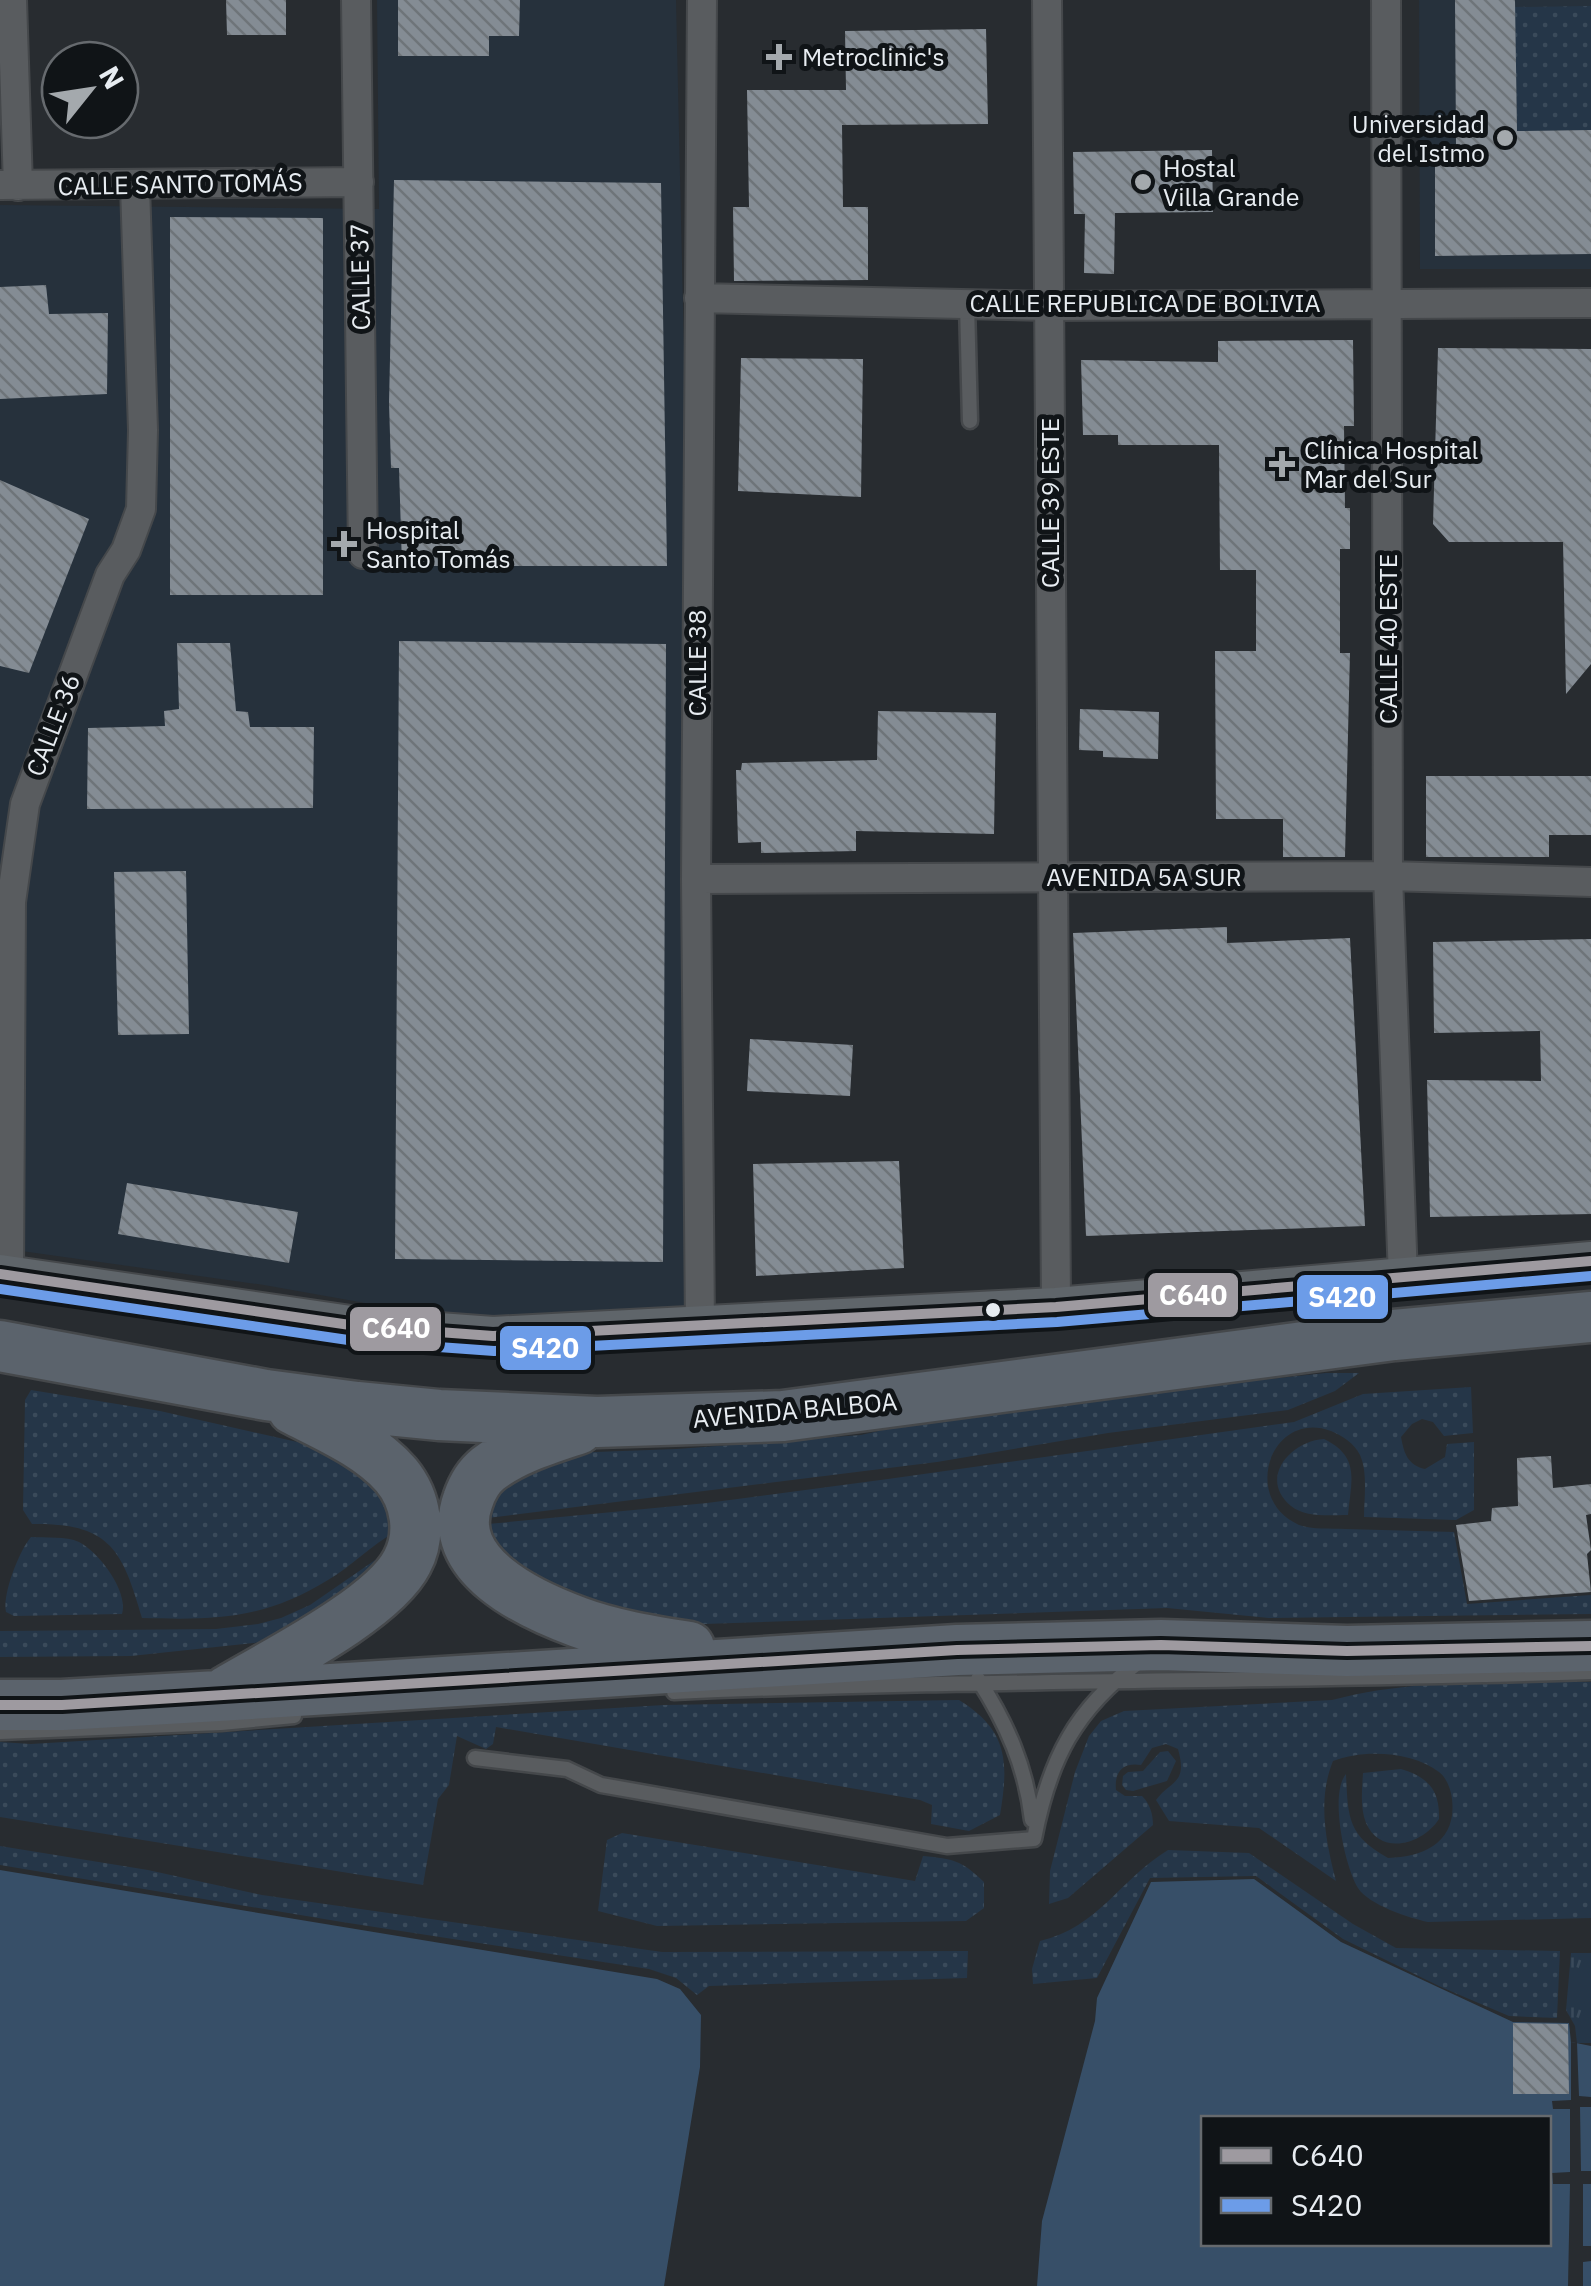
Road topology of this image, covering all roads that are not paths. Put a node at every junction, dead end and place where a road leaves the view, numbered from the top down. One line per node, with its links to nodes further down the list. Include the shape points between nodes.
1 (12, 0): 7 (street)
2 (356, 0): 6 (street, CALLE 37)
3 (702, 0): 9 (street, CALLE 38)
4 (1047, 0): 13 (street, CALLE 39 ESTE)
5 (1386, 0): 10 (street, CALLE 40 ESTE)
6 (359, 182): 8 (street, CALLE SANTO TOMÁS); 15 (street, CALLE 37)
7 (9, 185): 8 (street, CALLE SANTO TOMÁS)
8 (134, 186): 16 (street, CALLE 36, via 141,509 30,787)
9 (699, 298): 12 (street, CALLE REPUBLICA DE BOLIVIA); 19 (street, CALLE 38)
10 (1387, 302): 11 (street, CALLE REPUBLICA DE BOLIVIA); 13 (street, CALLE REPUBLICA DE BOLIVIA); 17 (street, CALLE 40 ESTE)
11 (1591, 303)
12 (966, 304): 13 (street, CALLE REPUBLICA DE BOLIVIA); 14 (lane)
13 (1048, 306): 18 (street, CALLE 39 ESTE)
14 (970, 421)
15 (362, 554)
16 (8, 874): 22 (street, CALLE 36)
17 (1388, 876): 18 (street, AVENIDA 5A SUR); 20 (street, AVENIDA 5A SUR); 23 (street, CALLE 40 ESTE)
18 (1052, 878): 19 (street, AVENIDA 5A SUR); 24 (street, CALLE 39 ESTE)
19 (696, 879): 26 (street, CALLE 38)
20 (1591, 882)
21 (1591, 1261): 23 (main road)
22 (5, 1275): 26 (main road, via 358,1326 493,1336)
23 (1403, 1277): 24 (main road)
24 (1056, 1307): 26 (main road)
25 (1588, 1317): 29 (highway, AVENIDA BALBOA, via 1394,1335 782,1416)
26 (700, 1326)
27 (0, 1346): 28 (highway, AVENIDA BALBOA)
28 (266, 1395): 29 (highway, AVENIDA BALBOA, via 439,1415); 37 (highway, via 372,1453 398,1477 412,1504 416,1538 407,1564 381,1592)
29 (597, 1422): 32 (highway, via 486,1470 464,1508 473,1555 526,1599 578,1622)
30 (1160, 1645): 31 (highway, via 1347,1651); 33 (highway); 35 (lane)
31 (1591, 1646)
32 (768, 1661): 33 (highway); 37 (highway)
33 (969, 1666): 35 (lane); 36 (lane); 42 (lane, via 1012,1737 1028,1787)
34 (1591, 1672): 35 (lane)
35 (1111, 1682): 42 (lane, via 1061,1747)
36 (659, 1693)
37 (218, 1696): 38 (highway)
38 (0, 1704)
39 (315, 1713): 40 (lane)
40 (0, 1732)
41 (475, 1758): 42 (lane, via 568,1769 601,1785 948,1846)
42 (1034, 1839)

